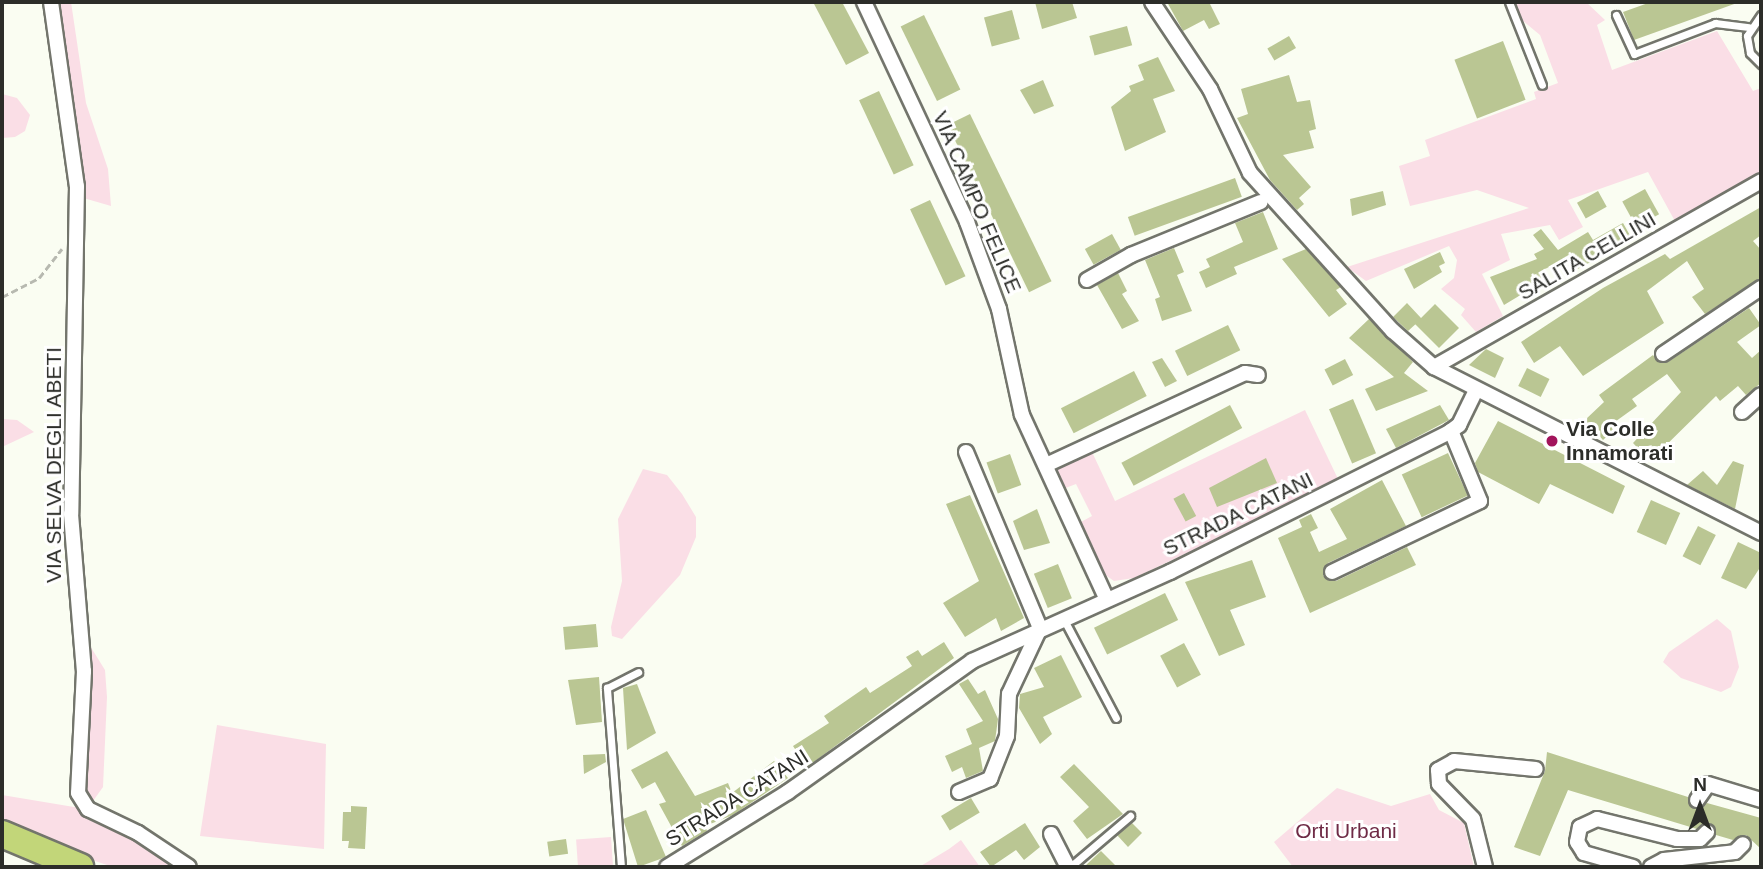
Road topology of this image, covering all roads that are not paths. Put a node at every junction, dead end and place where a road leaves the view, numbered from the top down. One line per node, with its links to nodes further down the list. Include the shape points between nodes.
1 (51, 2): 42 (street, VIA SELVA DEGLI ABETI, via 74,153 71,514 84,671 78,793 88,809 138,833)
2 (864, 2): 24 (street, VIA CAMPO FELICE, via 990,278 1022,415)
3 (1152, 2): 10 (street, via 1210,89)
4 (1509, 2): 9 (lane)
5 (1616, 15): 7 (lane, via 1634,54 1715,23)
6 (1761, 15): 7 (lane)
7 (1749, 27): 8 (lane, via 1747,45)
8 (1761, 64)
9 (1542, 85)
10 (1250, 173): 12 (street); 13 (street)
11 (1761, 181): 17 (street, SALITA CELLINI)
12 (1261, 202): 13 (street, via 1295,231); 14 (street, via 1131,255)
13 (1302, 229): 17 (street, via 1393,331)
14 (1087, 280)
15 (1761, 288): 16 (street)
16 (1663, 354)
17 (1434, 367): 19 (street)
18 (1258, 375): 24 (street, via 1245,373)
19 (1475, 392): 22 (street); 25 (street)
20 (1761, 395): 21 (street)
21 (1742, 412)
22 (1451, 431): 26 (street, via 1480,501); 27 (street, STRADA CATANI)
23 (966, 452): 29 (street)
24 (1046, 465): 27 (street, VIA CAMPO FELICE)
25 (1761, 533)
26 (1332, 572)
27 (1106, 598): 28 (street, STRADA CATANI)
28 (1063, 618): 29 (street, STRADA CATANI); 31 (lane)
29 (1040, 628): 33 (street, via 1009,694 1007,736 990,779); 44 (street, STRADA CATANI, via 972,661 788,792)
30 (638, 672): 43 (lane, via 607,688)
31 (1116, 718)
32 (1536, 769): 46 (street, via 1454,761 1438,770 1439,784 1473,819)
33 (959, 792)
34 (1697, 800): 35 (street, via 1708,784)
35 (1761, 800)
36 (1130, 816): 45 (lane)
37 (1707, 832): 47 (street, via 1700,839 1677,839 1597,820 1580,827 1577,842 1584,853)
38 (2, 834): 41 (highway)
39 (1051, 834): 45 (street)
40 (1743, 844): 48 (street, via 1735,852 1664,860)
41 (80, 867)
42 (189, 867)
43 (621, 867)
44 (667, 867)
45 (1069, 867)
46 (1485, 867)
47 (1633, 867)
48 (1651, 867)

